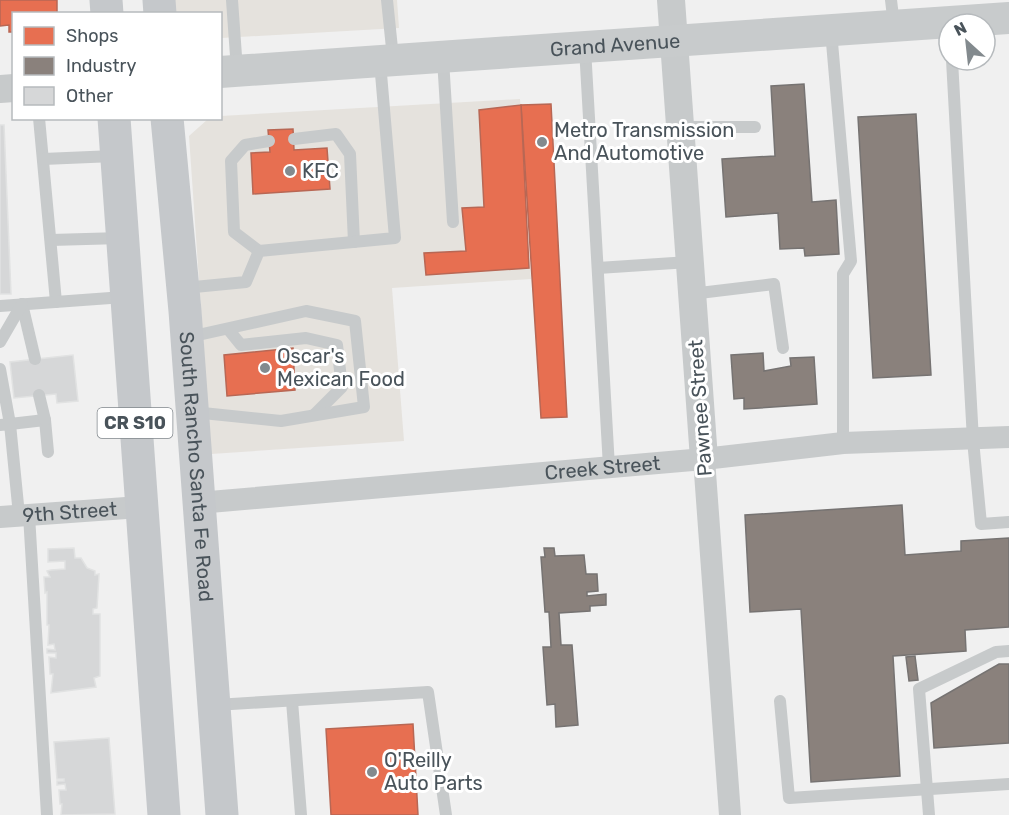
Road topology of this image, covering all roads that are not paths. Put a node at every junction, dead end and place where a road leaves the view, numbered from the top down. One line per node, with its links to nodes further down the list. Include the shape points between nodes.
1 (232, 0): 11 (lane)
2 (387, 0): 10 (lane)
3 (671, 0): 7 (street, Pawnee Street)
4 (892, 13): 5 (main road, Grand Avenue); 6 (main road, Grand Avenue)
5 (937, 21)
6 (831, 31): 7 (main road, Grand Avenue); 48 (lane, via 851,261 843,274)
7 (674, 42): 8 (main road, Grand Avenue); 16 (street, Pawnee Street)
8 (585, 48): 9 (main road, Grand Avenue); 28 (lane)
9 (442, 57): 10 (main road, Grand Avenue); 22 (lane)
10 (387, 61): 11 (main road, Grand Avenue); 25 (lane, via 395,238)
11 (229, 71)
12 (953, 72): 47 (lane)
13 (39, 120): 21 (lane)
14 (114, 120): 20 (main road, CR S10)
15 (167, 120): 29 (main road, South Rancho Santa Fe Road / CR S10)
16 (680, 127): 17 (lane); 27 (street, Pawnee Street)
17 (754, 127)
18 (294, 138): 25 (lane, via 336,134 350,154)
19 (269, 141): 26 (lane, via 245,145 231,161 234,232)
20 (117, 156): 21 (lane); 23 (main road, CR S10)
21 (43, 159): 24 (lane)
22 (453, 222)
23 (122, 238): 24 (lane); 31 (main road, CR S10)
24 (51, 240): 32 (lane)
25 (354, 242): 26 (lane)
26 (259, 251): 29 (lane, via 246,282)
27 (689, 262): 28 (lane); 30 (street, Pawnee Street)
28 (598, 268): 51 (lane)
29 (183, 288): 36 (main road, South Rancho Santa Fe Road / CR S10)
30 (692, 294): 38 (lane, via 774,284); 50 (street, Pawnee Street)
31 (126, 297): 32 (lane); 53 (main road, CR S10)
32 (56, 302): 33 (lane)
33 (22, 304): 34 (lane); 37 (lane); 39 (lane)
34 (0, 306)
35 (228, 329): 36 (lane); 43 (lane, via 241,345 306,338 337,345 342,387); 43 (lane, via 306,311 355,321 364,407)
36 (187, 338): 42 (main road, South Rancho Santa Fe Road / CR S10)
37 (0, 342)
38 (783, 348)
39 (35, 359)
40 (0, 369): 45 (lane)
41 (39, 395): 44 (lane)
42 (192, 411): 43 (lane, via 282,421); 52 (main road, South Rancho Santa Fe Road / CR S10)
43 (314, 416)
44 (45, 420): 45 (lane); 49 (lane)
45 (5, 425): 54 (lane)
46 (1009, 437): 47 (street, Creek Street)
47 (973, 440): 48 (street, Creek Street); 55 (lane, via 981,525)
48 (843, 442): 50 (street, Creek Street)
49 (48, 452)
50 (704, 459): 51 (street, Creek Street); 67 (street, Pawnee Street)
51 (609, 466): 52 (street, Creek Street)
52 (198, 503): 59 (main road, South Rancho Santa Fe Road / CR S10)
53 (140, 507): 54 (street, 9th Street); 63 (main road, CR S10)
54 (16, 516): 62 (lane)
55 (1009, 522)
56 (1009, 651): 61 (lane, via 996,652 919,689)
57 (292, 700): 59 (lane); 65 (lane); 66 (lane, via 428,692)
58 (780, 701): 61 (lane, via 789,798)
59 (213, 705): 64 (main road, South Rancho Santa Fe Road / CR S10)
60 (1009, 784): 61 (lane)
61 (927, 790): 68 (lane)
62 (47, 815)
63 (164, 815)
64 (222, 815)
65 (301, 815)
66 (446, 815)
67 (730, 815)
68 (929, 815)

